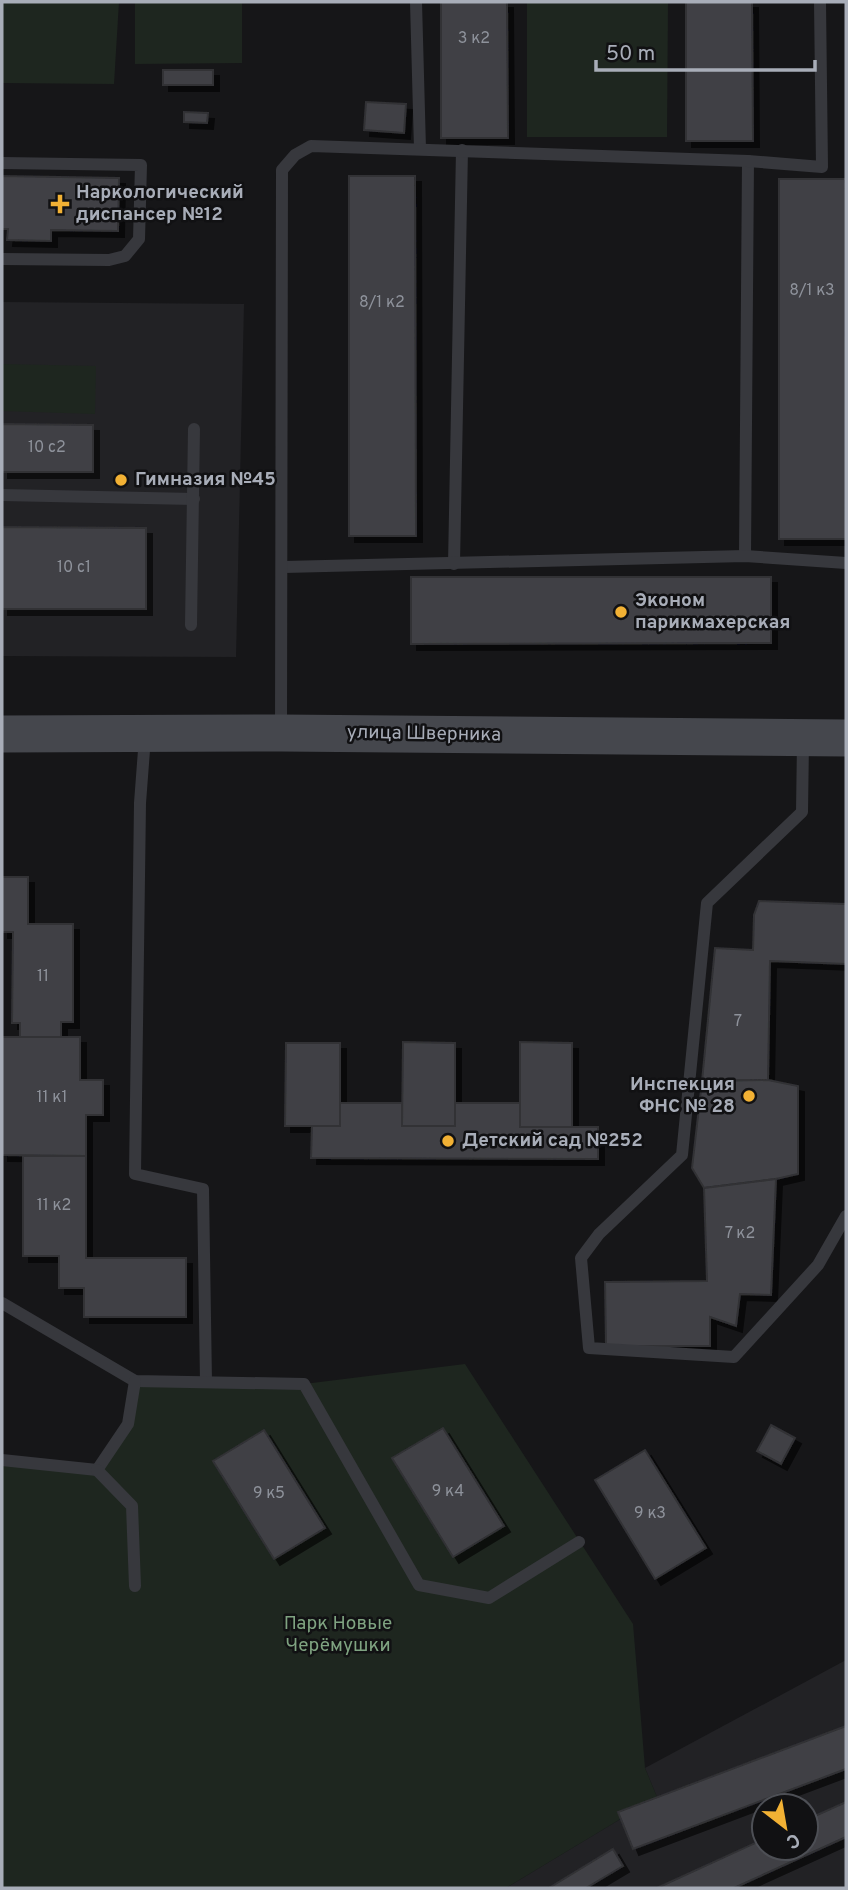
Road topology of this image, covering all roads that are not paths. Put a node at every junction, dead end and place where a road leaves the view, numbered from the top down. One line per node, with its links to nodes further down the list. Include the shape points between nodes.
1 (416, 2): 3 (lane)
2 (820, 2): 5 (lane, via 822,167)
3 (420, 149): 4 (lane); 14 (lane, via 312,146 295,155 282,170)
4 (462, 150): 5 (lane); 13 (lane)
5 (748, 161): 11 (lane)
6 (2, 163): 7 (lane, via 141,165 139,239 125,256 109,260)
7 (2, 259)
8 (194, 429): 10 (lane)
9 (2, 495): 10 (lane)
10 (194, 499): 15 (lane)
11 (745, 556): 12 (lane); 13 (lane)
12 (846, 563)
13 (454, 564): 14 (lane)
14 (284, 566): 17 (lane)
15 (191, 625)
16 (145, 733): 17 (street, улица Шверника); 18 (street, улица Шверника); 24 (lane, via 135,1174 202,1189)
17 (281, 733): 19 (street, улица Шверника)
18 (2, 734)
19 (803, 738): 20 (street, улица Шверника); 21 (lane, via 802,812 707,903 682,1155 581,1258 589,1348 734,1357 818,1265)
20 (846, 738)
21 (846, 1216)
22 (2, 1303): 23 (lane)
23 (135, 1381): 24 (lane); 26 (lane, via 128,1424)
24 (206, 1382): 27 (lane, via 304,1384 419,1585 489,1598)
25 (2, 1460): 26 (lane)
26 (97, 1470): 28 (lane, via 132,1506)
27 (579, 1542)
28 (135, 1586)

